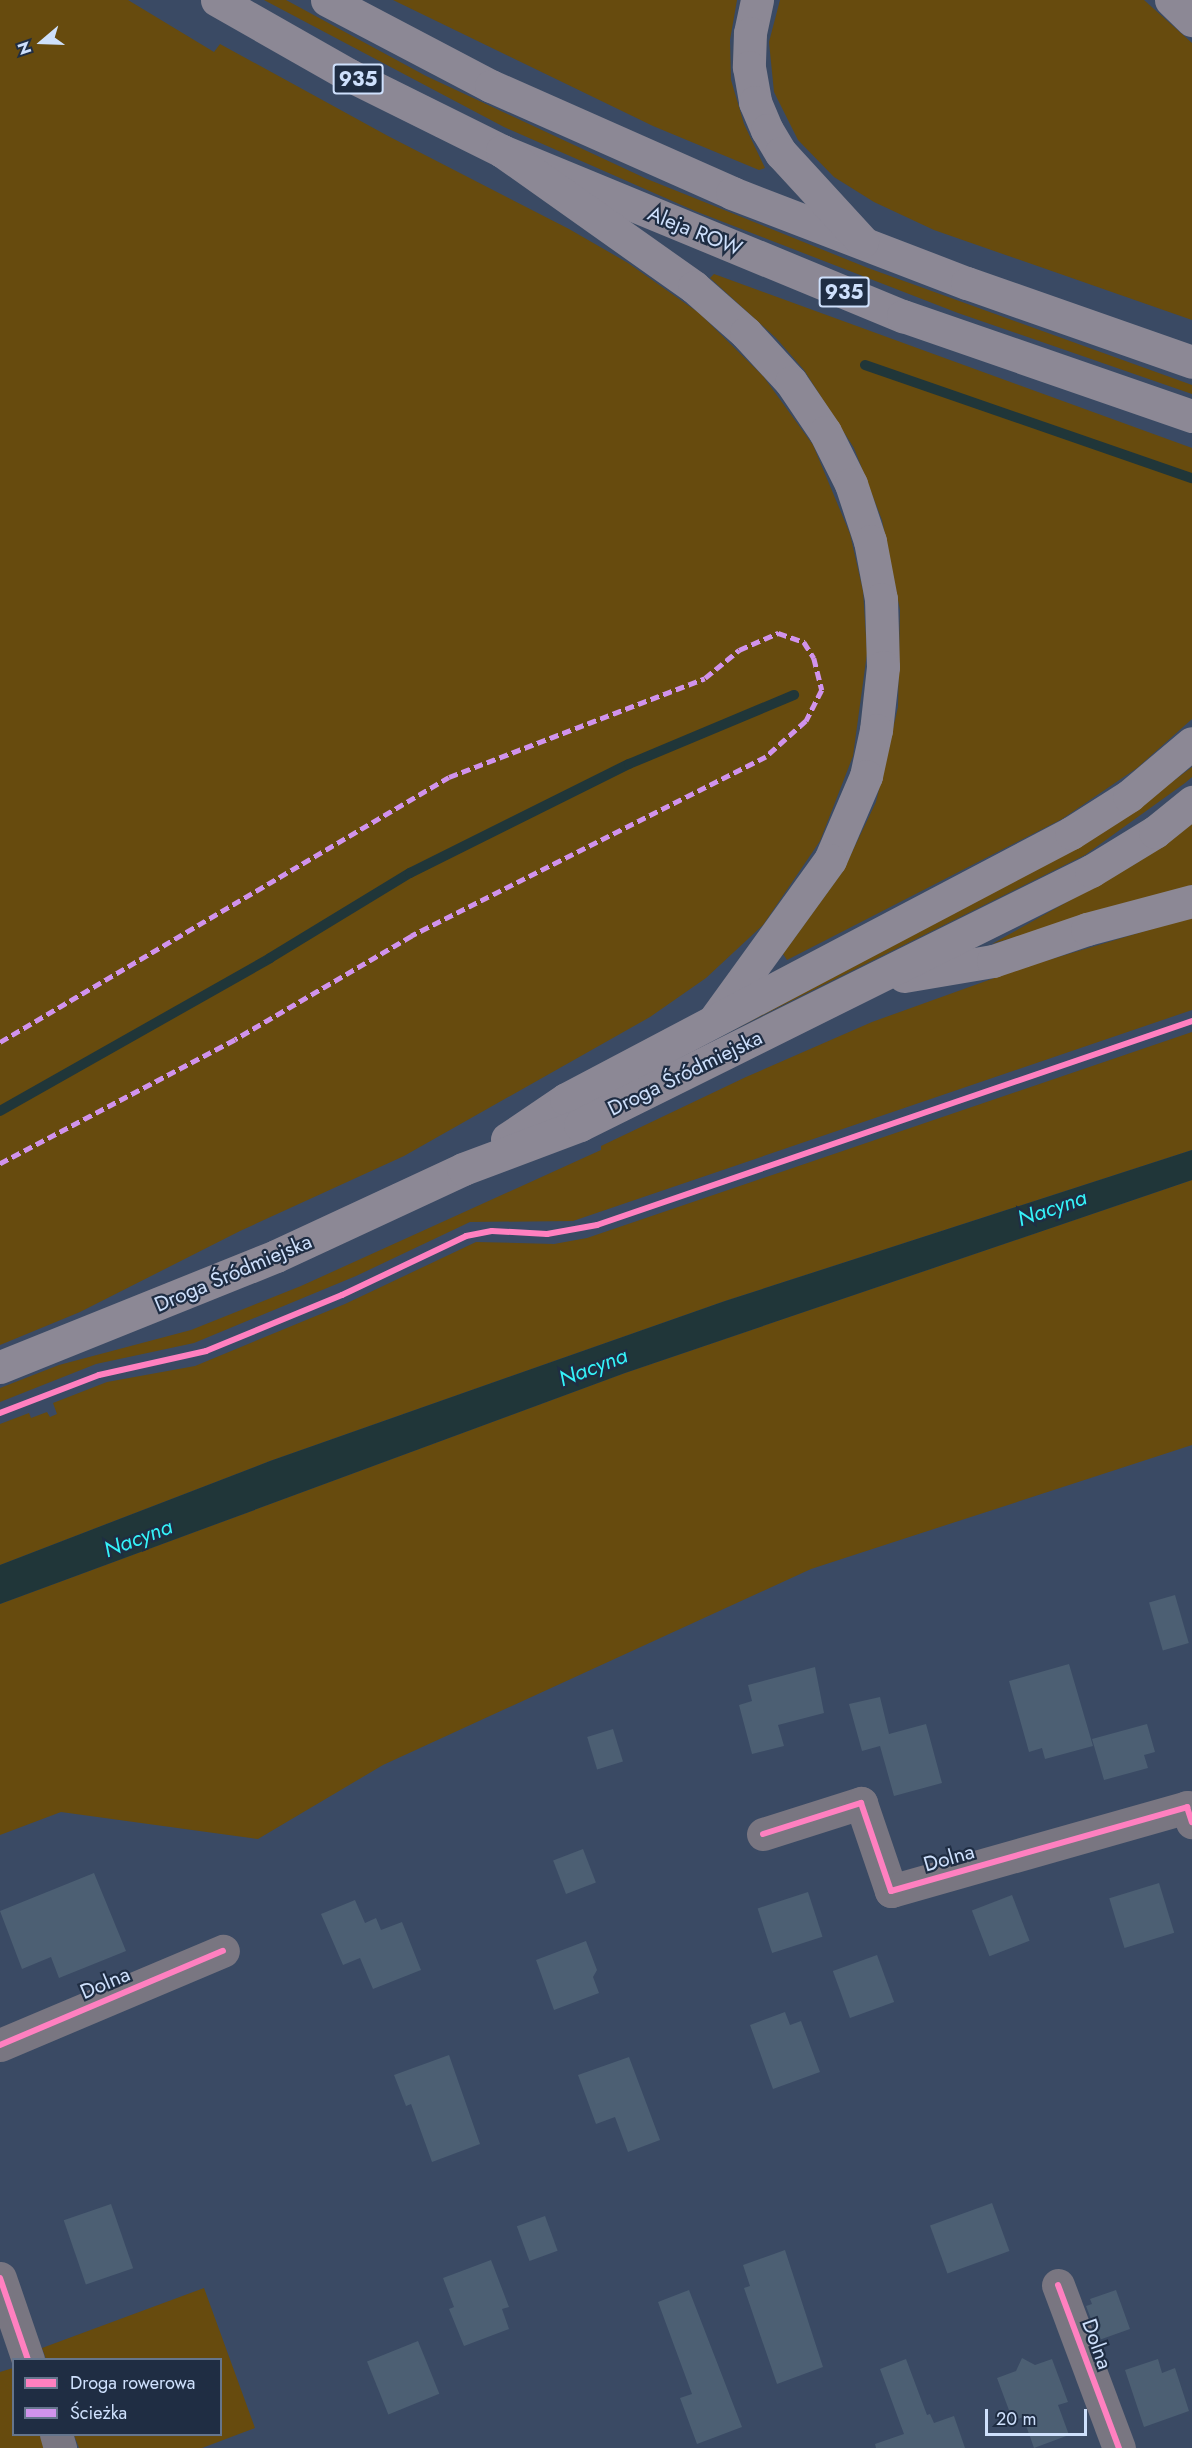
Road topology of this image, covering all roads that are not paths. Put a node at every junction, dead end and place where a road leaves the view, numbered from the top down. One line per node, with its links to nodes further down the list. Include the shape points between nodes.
1 (217, 0): 6 (main road, Aleja ROW / 935, via 349,75)
2 (327, 0): 7 (main road, 935, via 558,117 732,193)
3 (757, 0): 7 (main road, via 750,33 749,67 767,130 781,153)
4 (1171, 0): 5 (main road)
5 (1192, 20)
6 (502, 151): 9 (main road, Aleja ROW / 935, via 903,316); 14 (main road, via 694,287 746,333 791,382 825,432 851,484 870,541 881,599 884,667 866,776 830,861)
7 (868, 246): 8 (main road, 935)
8 (1192, 362)
9 (1192, 416)
10 (1192, 743): 14 (main road, Droga Śródmiejska, via 1129,796 1071,833)
11 (1192, 802): 13 (main road, Droga Śródmiejska, via 1155,832 1091,871)
12 (1192, 901): 13 (main road, via 1087,930 993,962)
13 (871, 981): 15 (main road, Droga Śródmiejska, via 580,1125)
14 (714, 1020): 15 (main road, Droga Śródmiejska, via 566,1099)
15 (463, 1169): 16 (main road, Droga Śródmiejska, via 276,1256)
16 (0, 1367)
17 (1192, 1822): 18 (street, Dolna, via 1187,1807 891,1892 861,1803)
18 (763, 1834)
19 (223, 1951): 20 (street, Dolna)
20 (0, 2045)
21 (0, 2278): 23 (street)
22 (1058, 2285): 24 (street, Dolna)
23 (27, 2358)
24 (1119, 2448)

